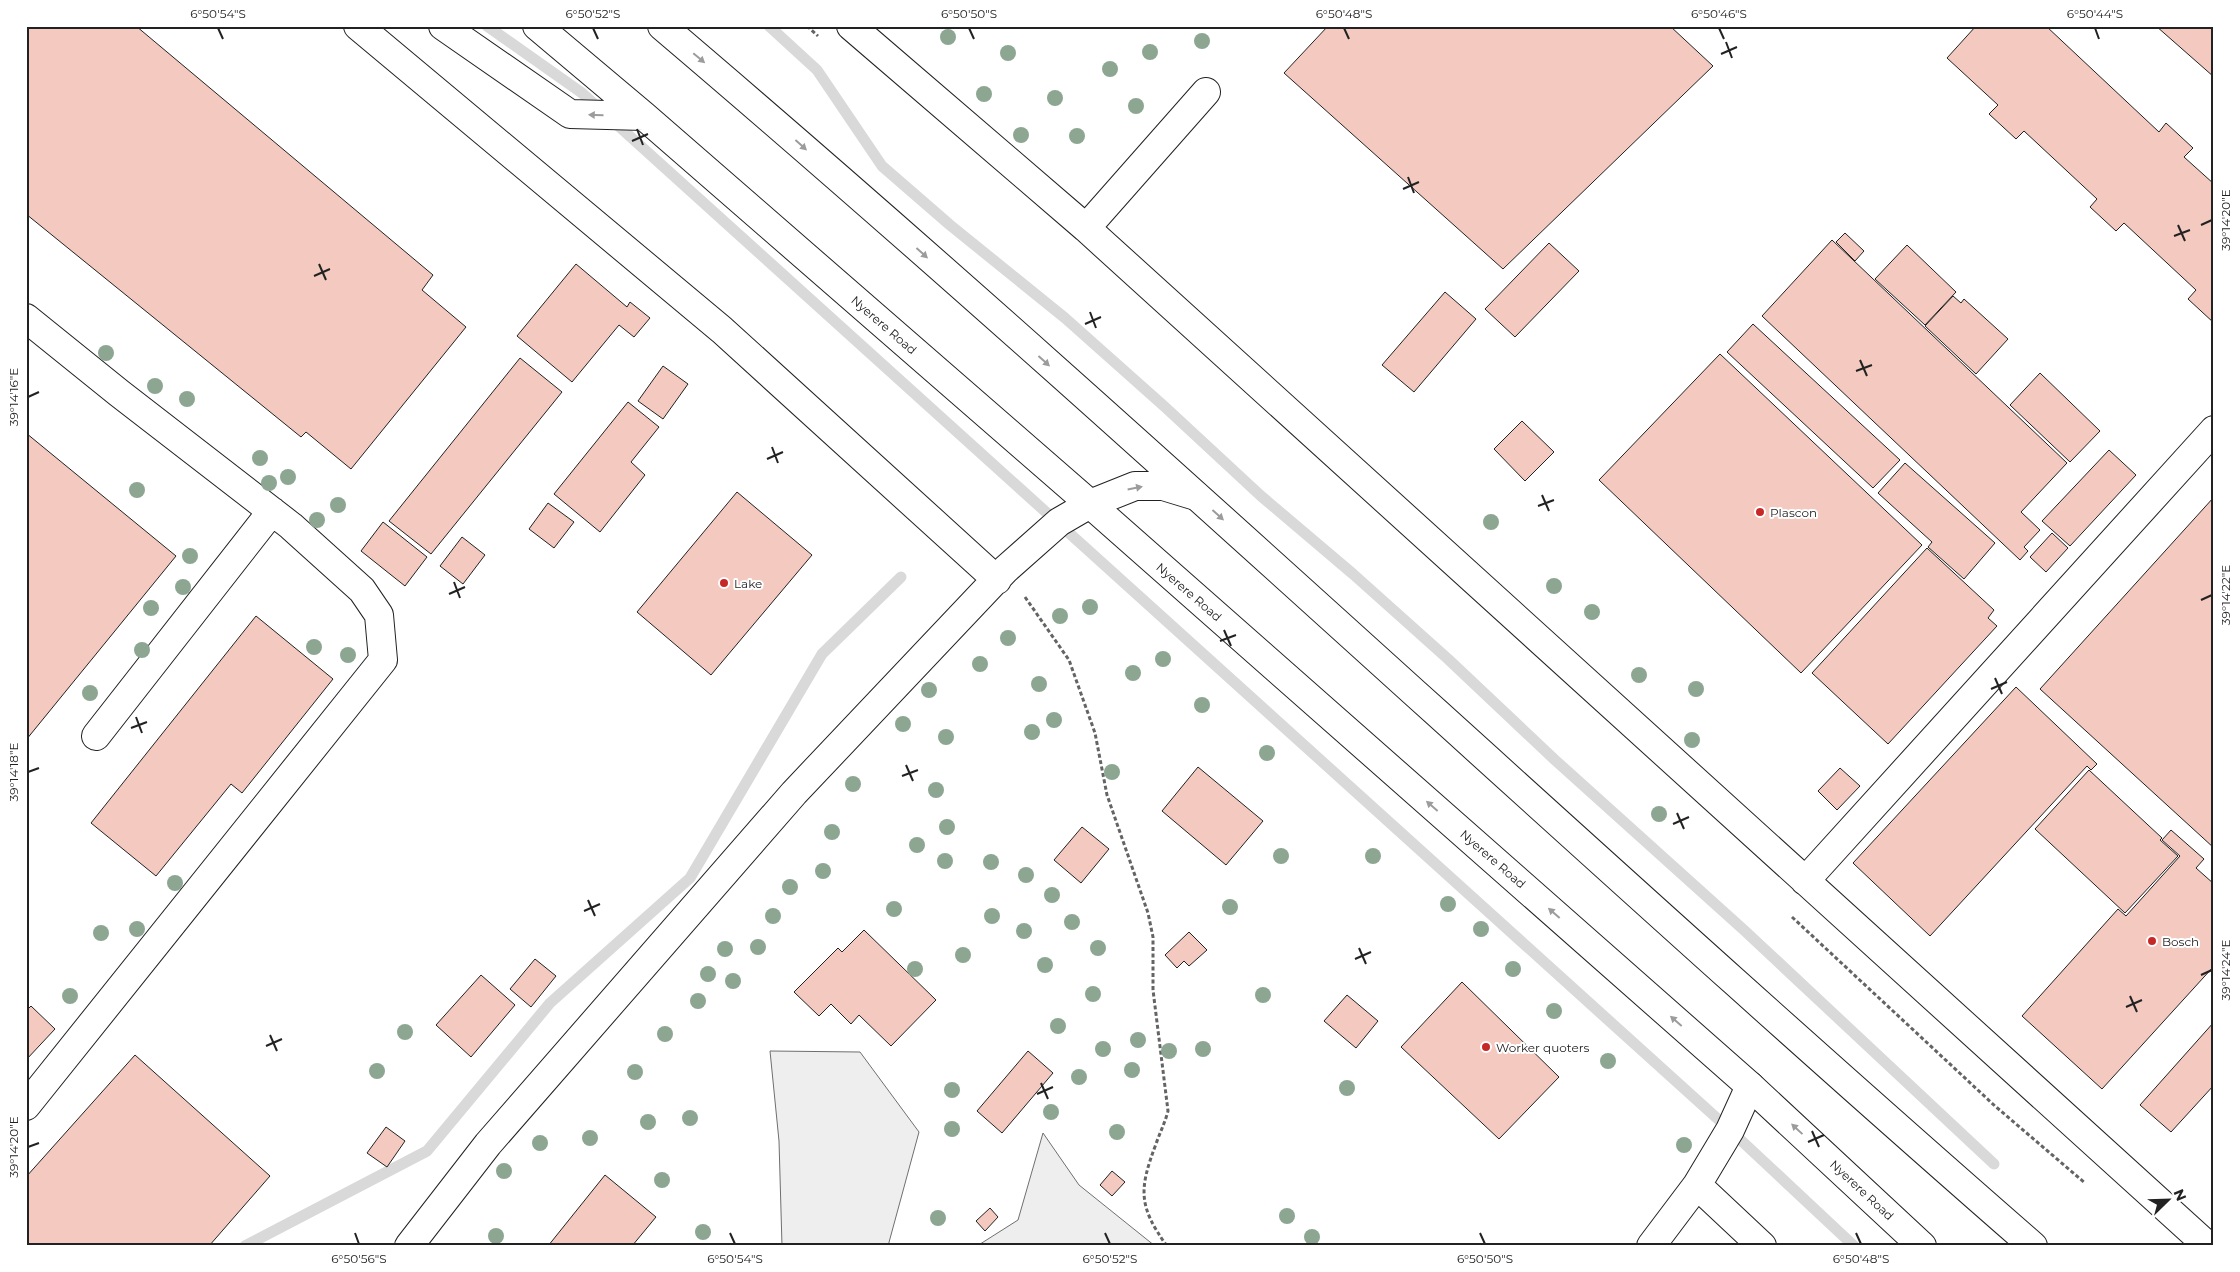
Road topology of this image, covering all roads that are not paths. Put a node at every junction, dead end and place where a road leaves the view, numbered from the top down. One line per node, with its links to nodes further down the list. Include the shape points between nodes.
1 (358, 26): 14 (main road, via 722,330)
2 (443, 26): 7 (main road, one-way to 2, via 570,114)
3 (538, 26): 7 (main road, Nyerere Road)
4 (662, 26): 11 (main road, one-way to 11)
5 (851, 26): 8 (main road)
6 (1206, 92): 8 (main road)
7 (644, 116): 12 (main road, Nyerere Road)
8 (1086, 228): 16 (main road)
9 (26, 318): 13 (main road)
10 (2214, 430): 16 (main road)
11 (1196, 496): 12 (main road, one-way to 11, via 1135,486 1163,486); 24 (main road, one-way to 24, via 1803,1044)
12 (1090, 504): 14 (main road, via 1059,522); 17 (main road, Nyerere Road, one-way to 12)
13 (272, 511): 15 (main road); 18 (main road, via 362,590 379,615 383,660)
14 (1001, 574): 20 (main road, via 794,793 488,1144)
15 (96, 736)
16 (1805, 881): 25 (main road)
17 (1750, 1086): 19 (main road, via 1730,1130); 23 (main road, Nyerere Road, one-way to 17)
18 (26, 1106)
19 (1697, 1185): 21 (main road); 22 (main road)
20 (409, 1246)
21 (1651, 1246)
22 (1762, 1246)
23 (1922, 1246)
24 (2033, 1246)
25 (2208, 1246)

